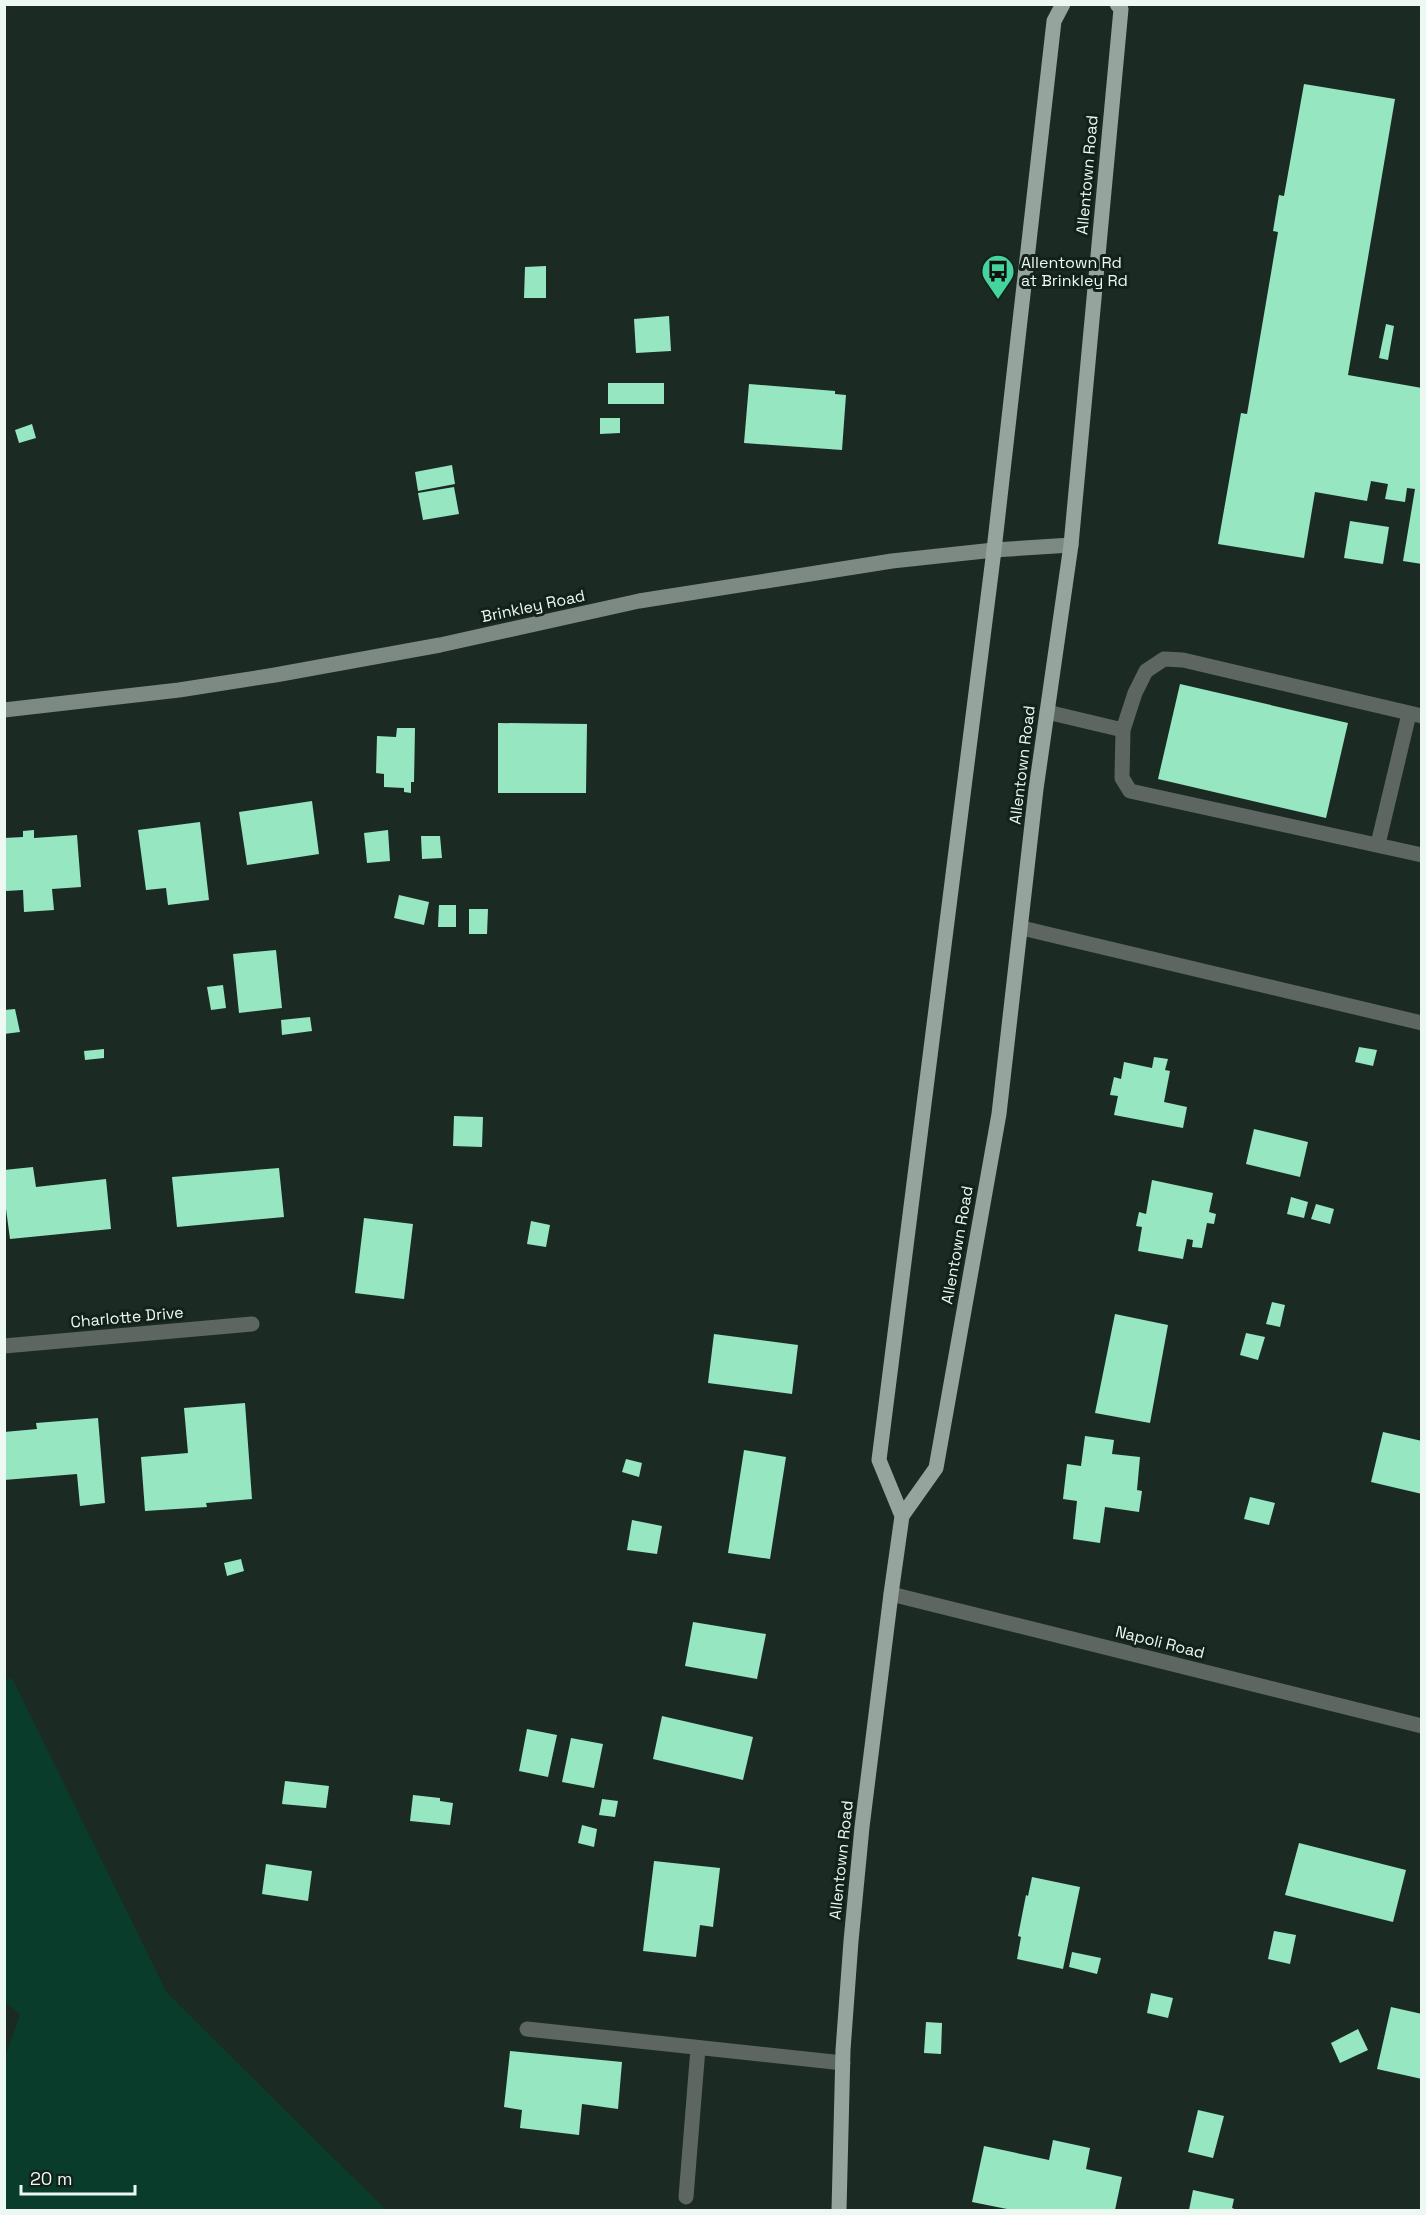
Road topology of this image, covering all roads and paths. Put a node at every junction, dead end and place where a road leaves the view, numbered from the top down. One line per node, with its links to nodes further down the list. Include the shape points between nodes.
1 (1063, 4): 4 (main road, via 1054,21)
2 (1117, 4): 3 (main road, Allentown Road, via 1121,9)
3 (1071, 545): 4 (main road, Brinkley Road); 6 (main road, Allentown Road)
4 (994, 550): 5 (main road, Brinkley Road, via 892,561 639,601 440,645 274,675); 15 (main road, via 879,1460)
5 (4, 710)
6 (1047, 712): 8 (street); 11 (main road, Allentown Road)
7 (1416, 715): 8 (street, via 1183,660 1164,659 1146,671); 9 (street)
8 (1123, 730): 9 (street, via 1122,778 1130,791)
9 (1378, 844): 10 (street)
10 (1422, 855)
11 (1022, 928): 12 (street); 15 (main road, Allentown Road, via 999,1113 936,1468)
12 (1422, 1023)
13 (252, 1324): 14 (street, Charlotte Drive)
14 (4, 1346)
15 (902, 1516): 16 (main road, Allentown Road)
16 (891, 1594): 17 (street, Napoli Road); 20 (main road, Allentown Road, via 862,1827)
17 (1422, 1726)
18 (527, 2029): 19 (street)
19 (698, 2048): 20 (street); 21 (street)
20 (843, 2063): 22 (main road, Allentown Road)
21 (686, 2197)
22 (839, 2211)

